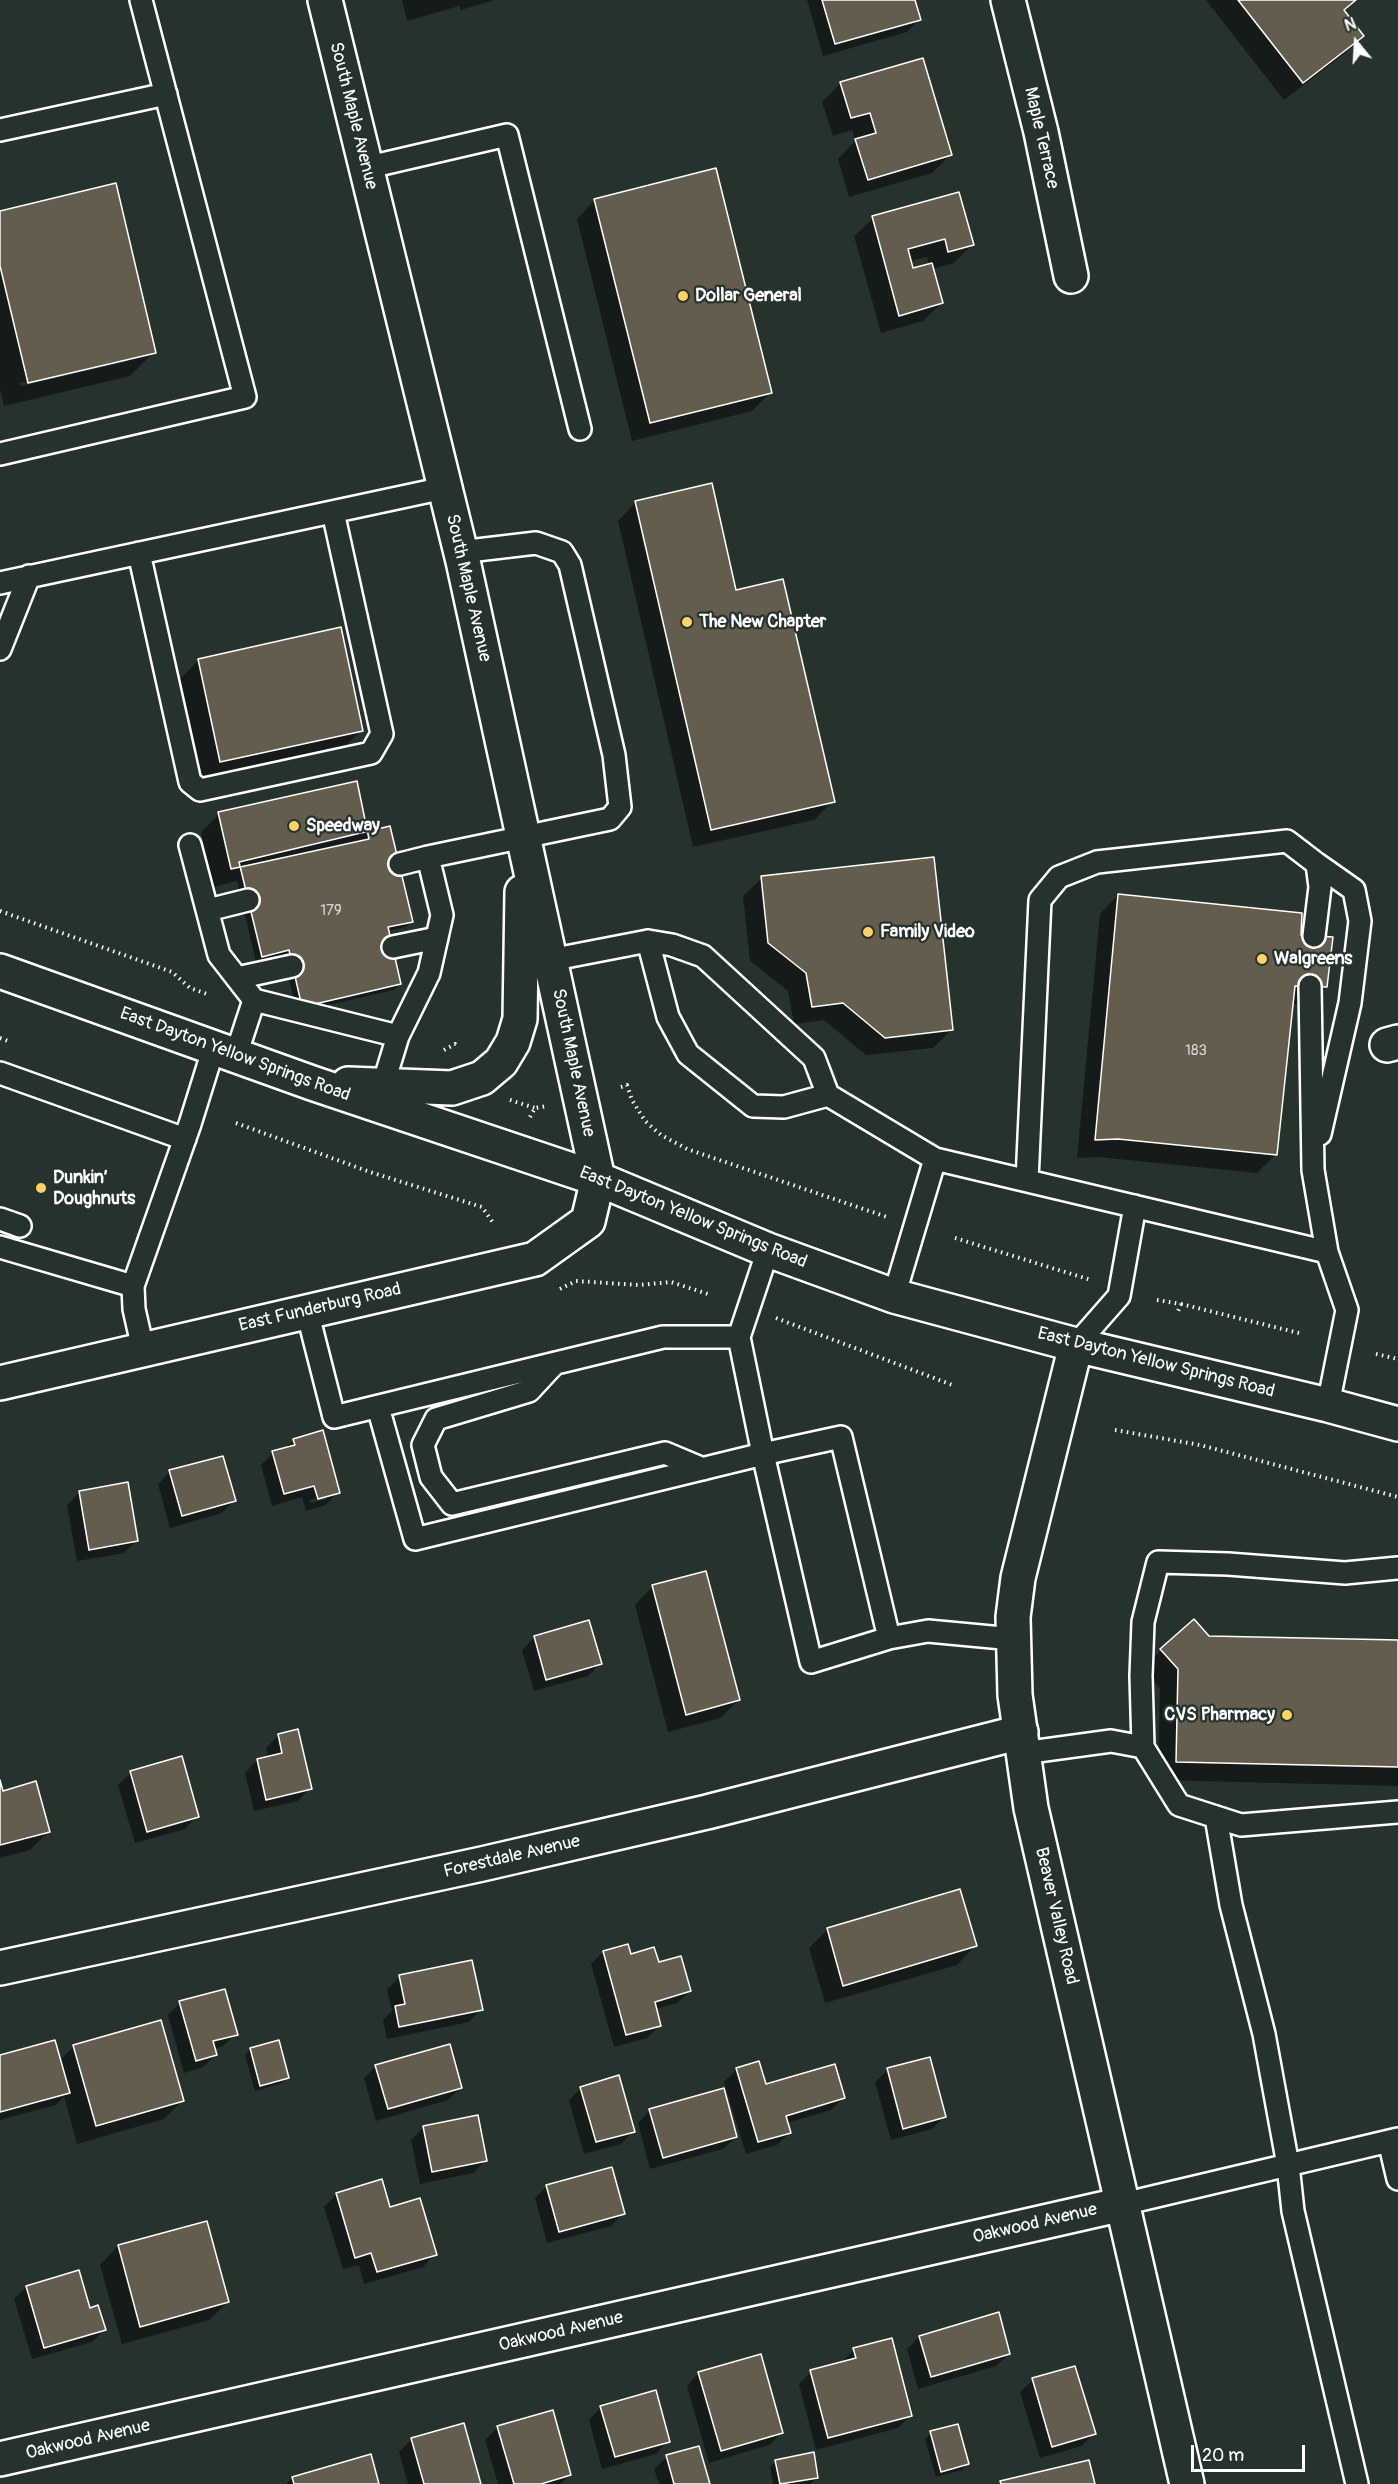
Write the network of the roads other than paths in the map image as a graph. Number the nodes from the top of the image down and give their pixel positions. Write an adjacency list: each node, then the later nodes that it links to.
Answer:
1 (141, 0): 4 (lane)
2 (325, 0): 6 (street, South Maple Avenue)
3 (1008, 0): 7 (street, Maple Terrace)
4 (166, 94): 5 (lane); 9 (lane)
5 (0, 130)
6 (365, 168): 8 (lane); 10 (street, South Maple Avenue)
7 (1071, 276)
8 (580, 429)
9 (0, 454)
10 (444, 488): 11 (lane); 12 (street, South Maple Avenue)
11 (333, 512): 13 (lane); 13 (lane)
12 (460, 552): 17 (street, South Maple Avenue); 17 (lane)
13 (139, 553): 14 (lane)
14 (29, 576): 15 (lane); 16 (lane)
15 (0, 583)
16 (0, 649)
17 (524, 836): 19 (lane); 28 (street, South Maple Avenue); 38 (street)
18 (190, 845): 23 (lane)
19 (428, 857): 20 (lane); 25 (lane)
20 (400, 864)
21 (1317, 864): 24 (lane); 42 (lane); 44 (lane)
22 (248, 900): 23 (lane)
23 (208, 910): 31 (lane)
24 (1314, 936)
25 (437, 938): 27 (lane); 34 (lane)
26 (648, 941): 28 (lane); 39 (lane); 39 (lane)
27 (393, 947)
28 (550, 960): 43 (street, South Maple Avenue)
29 (292, 966): 31 (lane)
30 (0, 971): 35 (street, East Dayton Yellow Springs Road)
31 (237, 978): 33 (lane)
32 (1310, 986): 42 (lane)
33 (254, 1000): 34 (lane); 35 (lane)
34 (398, 1035): 38 (lane)
35 (225, 1051): 37 (street, East Dayton Yellow Springs Road); 40 (lane)
36 (0, 1072): 40 (lane)
37 (312, 1083): 38 (street); 43 (street, East Dayton Yellow Springs Road)
38 (383, 1085)
39 (828, 1095): 41 (lane)
40 (185, 1139): 51 (lane)
41 (935, 1159): 44 (lane); 52 (lane)
42 (1312, 1170): 50 (lane)
43 (598, 1179): 49 (street, East Dayton Yellow Springs Road); 53 (street, East Funderburg Road)
44 (1027, 1180): 45 (lane)
45 (1135, 1206): 50 (lane); 55 (lane)
46 (0, 1219): 47 (lane)
47 (21, 1226)
48 (0, 1247): 51 (lane)
49 (768, 1250): 52 (street, East Dayton Yellow Springs Road); 54 (lane)
50 (1327, 1252): 59 (lane)
51 (133, 1286): 56 (lane)
52 (894, 1296): 55 (street, East Dayton Yellow Springs Road)
53 (307, 1311): 56 (street, East Funderburg Road); 60 (lane)
54 (739, 1337): 57 (lane); 62 (lane)
55 (1076, 1345): 59 (street, East Dayton Yellow Springs Road); 66 (street, Beaver Valley Road)
56 (144, 1349): 58 (street, East Funderburg Road)
57 (555, 1363): 60 (lane); 63 (lane)
58 (0, 1383)
59 (1328, 1405): 61 (street, East Dayton Yellow Springs Road)
60 (378, 1407): 63 (lane)
61 (1398, 1424)
62 (763, 1454): 63 (lane); 65 (lane); 65 (lane)
63 (703, 1469)
64 (1398, 1568): 68 (lane)
65 (889, 1638): 66 (lane)
66 (1013, 1639): 67 (street, Beaver Valley Road)
67 (1022, 1742): 68 (lane); 71 (street, Forestdale Avenue); 75 (street, Beaver Valley Road)
68 (1143, 1747): 70 (lane)
69 (1398, 1812): 70 (lane)
70 (1216, 1817): 73 (lane)
71 (0, 1968)
72 (1394, 2140): 73 (lane); 74 (lane)
73 (1288, 2165): 75 (lane); 78 (lane)
74 (1398, 2179)
75 (1123, 2204): 76 (street, Oakwood Avenue); 77 (street, Beaver Valley Road)
76 (0, 2459)
77 (1187, 2484)
78 (1357, 2484)

